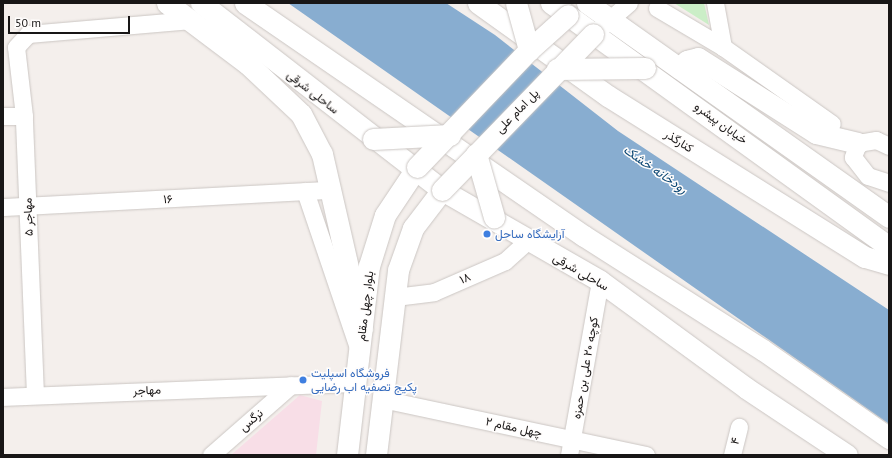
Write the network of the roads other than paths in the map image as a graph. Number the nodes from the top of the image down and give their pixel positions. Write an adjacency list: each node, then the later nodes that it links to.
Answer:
1 (167, 3): 10 (main road, ساحلی شرقی)
2 (245, 3): 48 (main road)
3 (478, 3): 37 (main road, کنارگذر)
4 (516, 3): 15 (main road, bridge)
5 (551, 3): 11 (main road, خیابان پیشرو)
6 (587, 3): 11 (main road); 12 (main road, خیابان پیشرو)
7 (629, 3): 12 (street)
8 (715, 3): 14 (street)
9 (657, 8): 14 (street)
10 (196, 12): 20 (street, ۵ مهاجر); 23 (main road, ساحلی شرقی); 28 (main road, ساحلی شرقی)
11 (568, 15): 13 (main road, خیابان پیشرو); 15 (main road, bridge)
12 (611, 20): 13 (street); 17 (main road, خیابان پیشرو)
13 (593, 34): 16 (main road, خیابان پیشرو); 18 (main road, پل امام علی, bridge)
14 (723, 47): 21 (street)
15 (529, 50): 22 (main road, bridge)
16 (645, 68): 18 (main road, bridge); 36 (main road, خیابان پیشرو)
17 (679, 68): 24 (main road); 34 (main road, خیابان پیشرو)
18 (557, 69): 25 (main road, پل امام علی, bridge)
19 (3, 116): 20 (street)
20 (24, 116): 31 (street, ۵ مهاجر)
21 (832, 124)
22 (450, 135): 23 (main road, bridge); 26 (main road, bridge)
23 (373, 139): 26 (main road, ساحلی شرقی)
24 (878, 141): 27 (street)
25 (476, 154): 29 (main road, پل امام علی, bridge); 33 (main road, bridge)
26 (417, 167): 29 (main road, ساحلی شرقی); 40 (main road, بلوار چهل مقام)
27 (889, 183)
28 (332, 190): 30 (street, ۱۶); 40 (main road, ساحلی شرقی)
29 (442, 190): 33 (main road, ساحلی شرقی); 39 (main road)
30 (305, 191): 31 (street, ۱۶); 41 (street)
31 (28, 206): 32 (street, ۱۶); 44 (street, ۵ مهاجر)
32 (3, 207)
33 (494, 217): 35 (main road, ساحلی شرقی)
34 (889, 217)
35 (527, 241): 38 (main road, ساحلی شرقی); 39 (street, ۱۸)
36 (889, 247)
37 (889, 264)
38 (600, 281): 49 (street, کوچه ۲۰ علی بن حمزه); 55 (main road, ساحلی شرقی)
39 (395, 297): 46 (main road)
40 (362, 328): 41 (main road, بلوار چهل مقام)
41 (359, 351): 42 (main road, بلوار چهل مقام)
42 (356, 383): 43 (street, مهاجر); 51 (main road, بلوار چهل مقام)
43 (291, 385): 44 (street, مهاجر); 50 (street, نرگس)
44 (35, 395): 45 (street, مهاجر)
45 (3, 396)
46 (382, 399): 49 (street, چهل مقام ۲); 52 (main road)
47 (739, 426): 54 (street, ۴)
48 (889, 438)
49 (571, 447): 53 (street, چهل مقام ۲)
50 (211, 455)
51 (347, 455)
52 (376, 455)
53 (646, 455)
54 (732, 455)
55 (847, 455)

